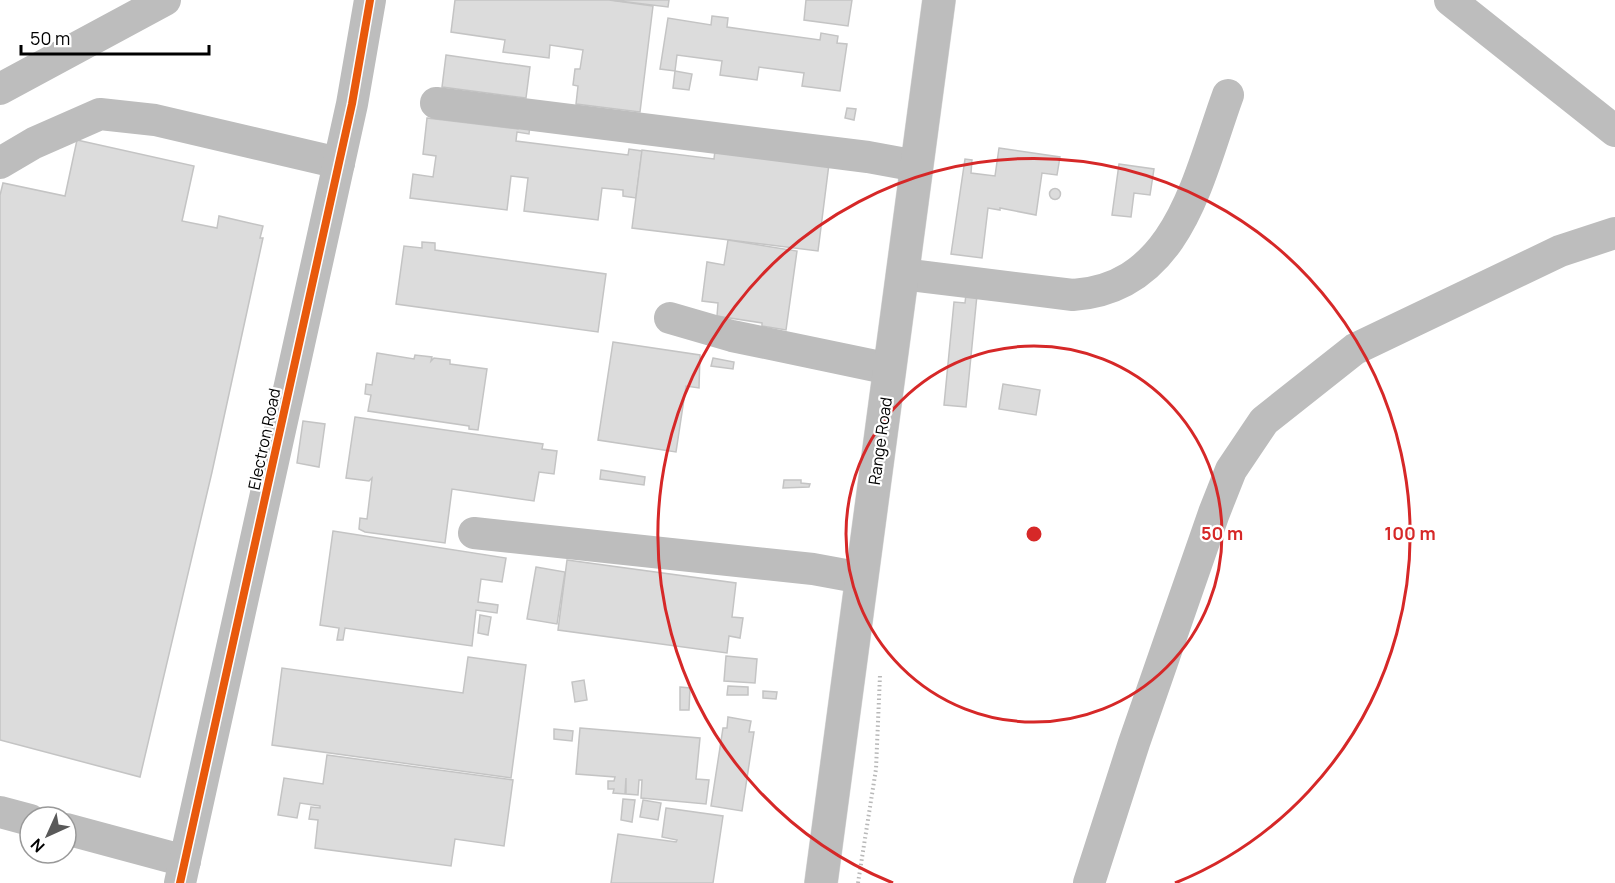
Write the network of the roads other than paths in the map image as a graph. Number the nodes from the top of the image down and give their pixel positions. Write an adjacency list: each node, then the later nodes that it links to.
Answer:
1 (165, 0): 5 (street)
2 (370, 0): 10 (street, Electron Road)
3 (939, 0): 11 (main road, Range Road)
4 (1450, 0): 8 (street)
5 (0, 89)
6 (1228, 95): 13 (street)
7 (436, 104): 11 (street)
8 (1615, 130)
9 (0, 163): 10 (street)
10 (339, 163): 21 (street, Electron Road)
11 (917, 166): 13 (main road, Range Road)
12 (1615, 233): 23 (street)
13 (902, 274): 15 (main road, Range Road)
14 (670, 318): 15 (street)
15 (890, 369): 17 (main road, Range Road)
16 (474, 533): 17 (street)
17 (862, 578): 22 (main road, Range Road)
18 (0, 812): 19 (street)
19 (18, 817)
20 (78, 833): 21 (street)
21 (183, 872)
22 (821, 883)
23 (1089, 883)

